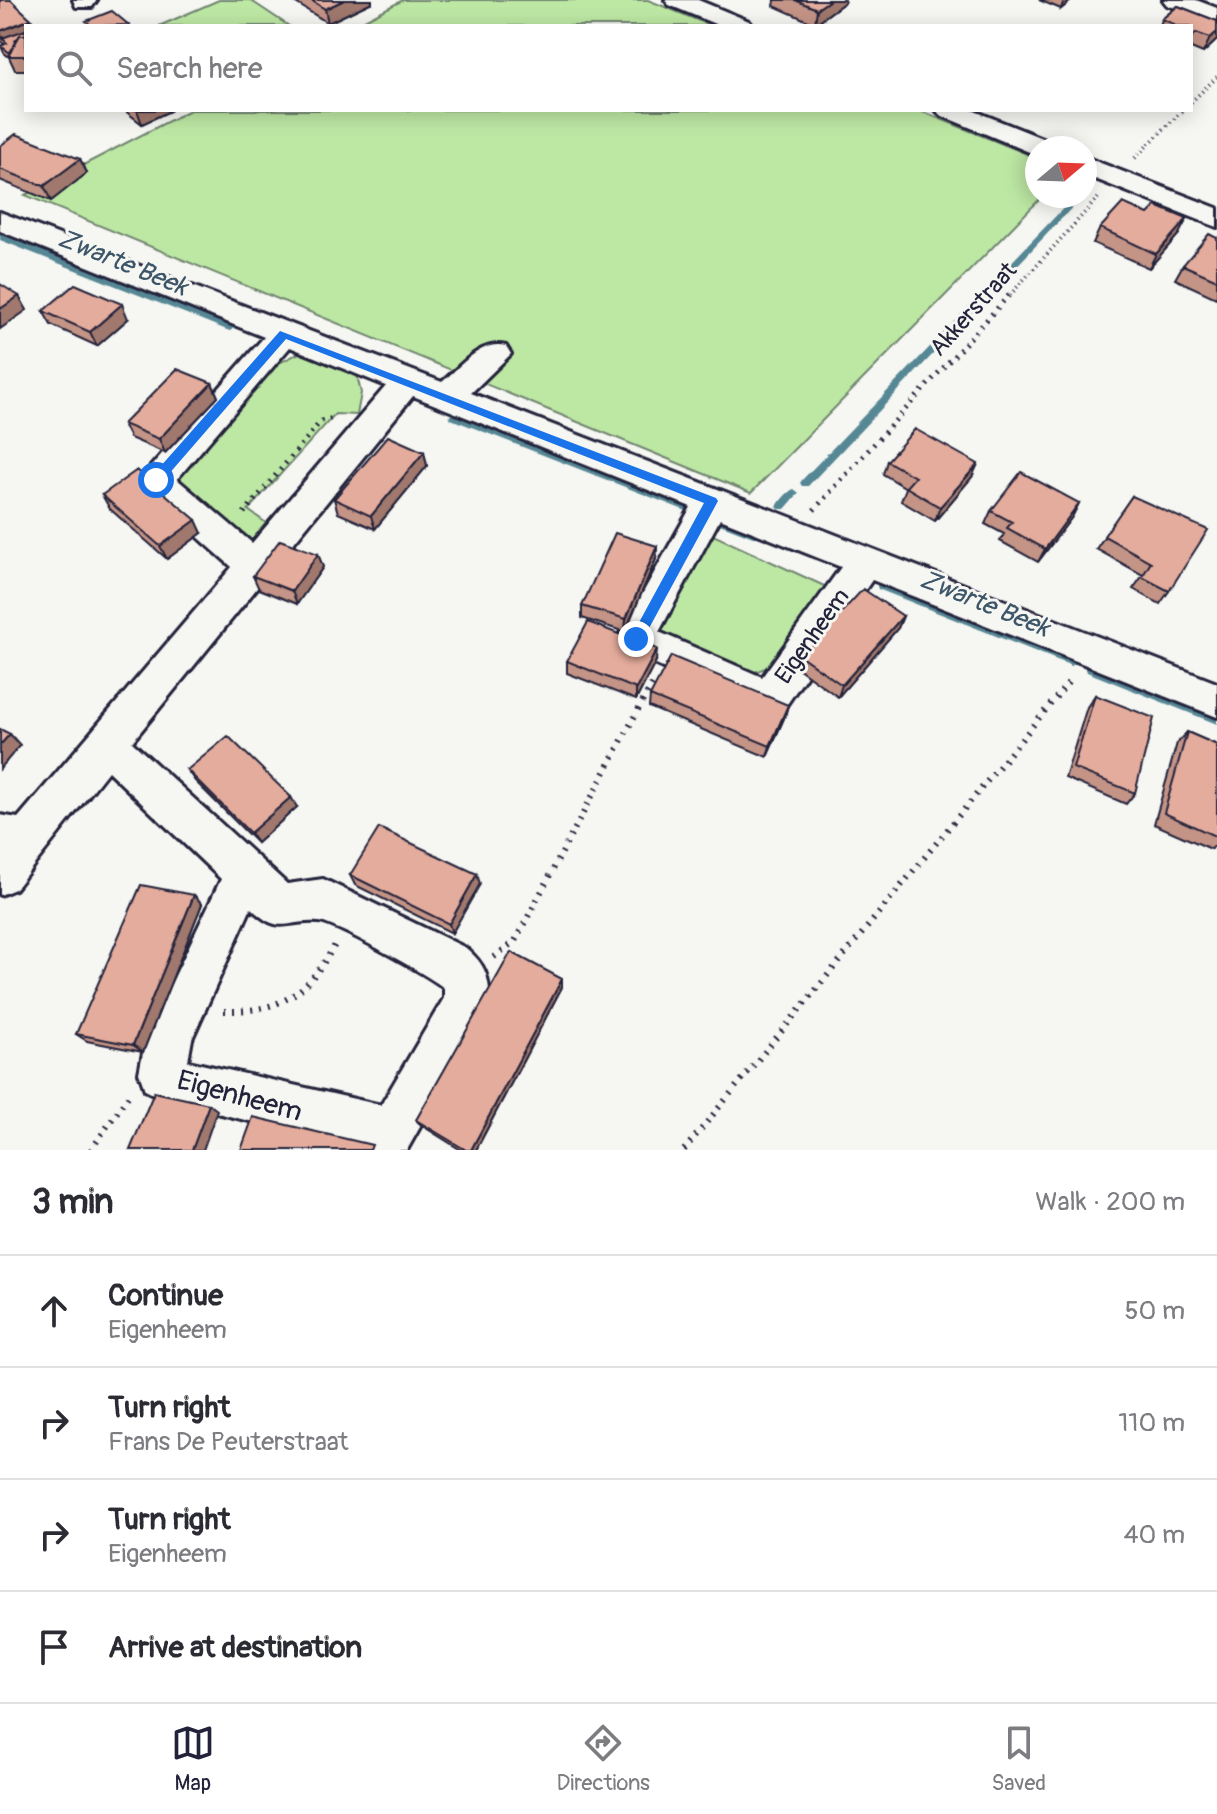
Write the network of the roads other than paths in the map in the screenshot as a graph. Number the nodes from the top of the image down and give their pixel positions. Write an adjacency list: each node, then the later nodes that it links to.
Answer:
1 (677, 0): 4 (street)
2 (1175, 0): 3 (street)
3 (1217, 16)
4 (736, 24)
5 (954, 112): 6 (street)
6 (1025, 141)
7 (1097, 170): 8 (street)
8 (1217, 218)
9 (8, 234): 10 (street)
10 (284, 334): 12 (street); 16 (street)
11 (495, 354): 13 (street)
12 (407, 382): 13 (street); 16 (street)
13 (446, 397): 14 (street)
14 (712, 501): 15 (street); 15 (street, Eigenheem)
15 (864, 563): 17 (street)
16 (254, 565): 18 (street)
17 (1217, 700)
18 (108, 745): 19 (street); 21 (street)
19 (14, 837): 20 (street)
20 (0, 874)
21 (245, 874): 21 (street, Eigenheem)

